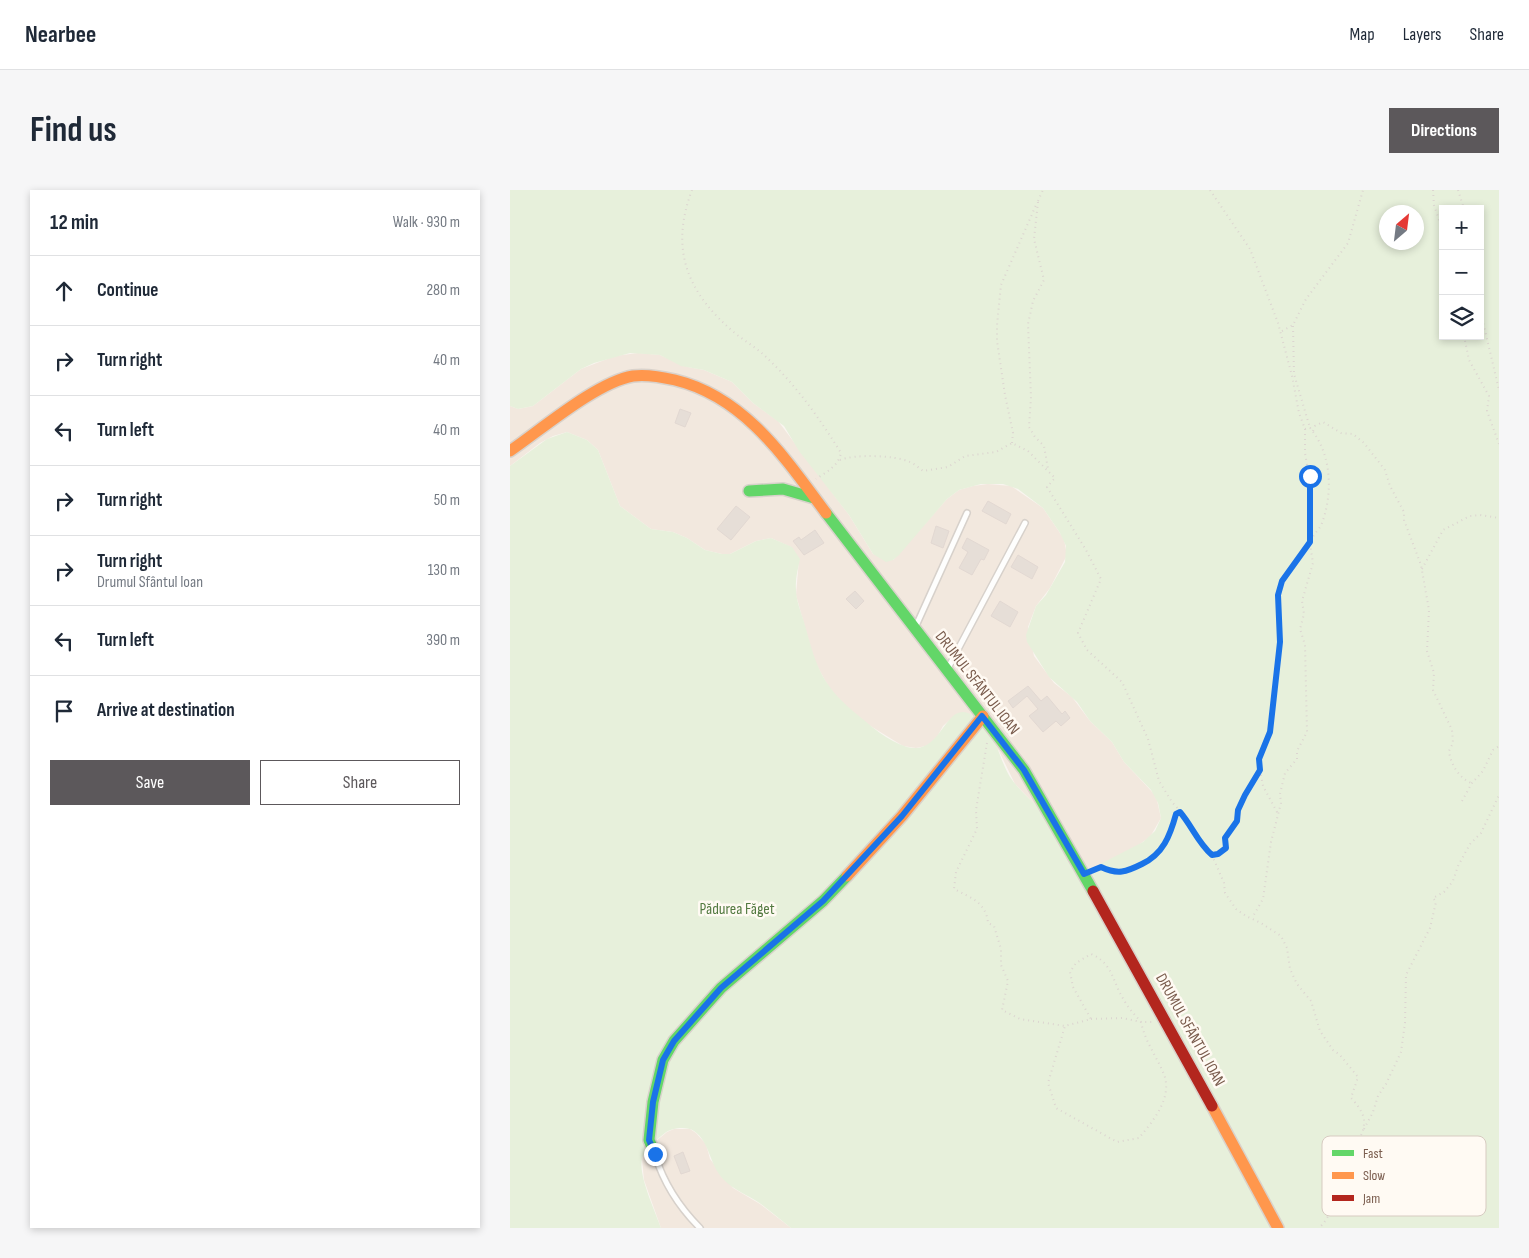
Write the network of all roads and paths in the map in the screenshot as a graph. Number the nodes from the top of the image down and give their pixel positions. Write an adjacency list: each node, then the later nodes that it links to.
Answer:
1 (692, 190): 21 (path)
2 (1043, 190): 7 (path)
3 (1210, 190): 12 (path)
4 (1363, 190): 10 (path)
5 (1433, 190): 9 (path)
6 (1458, 190): 8 (path)
7 (1038, 202): 18 (path); 22 (path)
8 (1463, 205)
9 (1439, 220)
10 (1293, 325): 12 (path); 15 (path)
11 (1484, 326): 14 (path)
12 (1280, 330): 16 (path)
13 (1465, 340): 19 (path)
14 (1499, 390)
15 (1310, 428): 16 (path); 17 (path)
16 (1305, 429): 29 (path)
17 (1312, 431): 29 (path); 30 (path)
18 (1012, 443): 21 (path); 22 (path)
19 (1499, 444)
20 (510, 451): 23 (main road, DRUMUL SFÂNTUL IOAN)
21 (840, 460): 23 (path)
22 (1048, 470): 40 (path)
23 (806, 486): 25 (main road, DRUMUL SFÂNTUL IOAN)
24 (749, 491): 25 (main road)
25 (814, 498): 31 (main road, DRUMUL SFÂNTUL IOAN)
26 (967, 513): 31 (lane)
27 (1499, 518): 30 (path)
28 (1025, 523): 32 (lane)
29 (1310, 542): 36 (path); 41 (path)
30 (1422, 571): 37 (path)
31 (914, 628): 32 (main road, DRUMUL SFÂNTUL IOAN)
32 (947, 670): 33 (main road, DRUMUL SFÂNTUL IOAN)
33 (982, 716): 43 (main road, DRUMUL SFÂNTUL IOAN); 51 (main road)
34 (988, 735): 48 (path)
35 (1499, 746): 37 (path)
36 (1260, 770): 41 (path); 42 (path)
37 (1472, 783): 39 (path)
38 (1499, 795): 49 (path)
39 (1462, 802)
40 (1180, 812): 42 (path); 43 (path)
41 (1278, 814): 44 (path)
42 (1212, 855): 44 (path)
43 (1084, 874): 46 (main road, DRUMUL SFÂNTUL IOAN)
44 (1252, 918): 49 (path)
45 (1091, 1019): 47 (path); 47 (path); 48 (path)
46 (1165, 1019): 47 (path); 54 (main road, DRUMUL SFÂNTUL IOAN)
47 (1141, 1022): 48 (path)
48 (1065, 1026)
49 (1362, 1133): 50 (path)
50 (1360, 1136)
51 (655, 1154): 53 (lane)
52 (1328, 1216): 55 (path)
53 (700, 1228)
54 (1278, 1228)
55 (1319, 1228)

